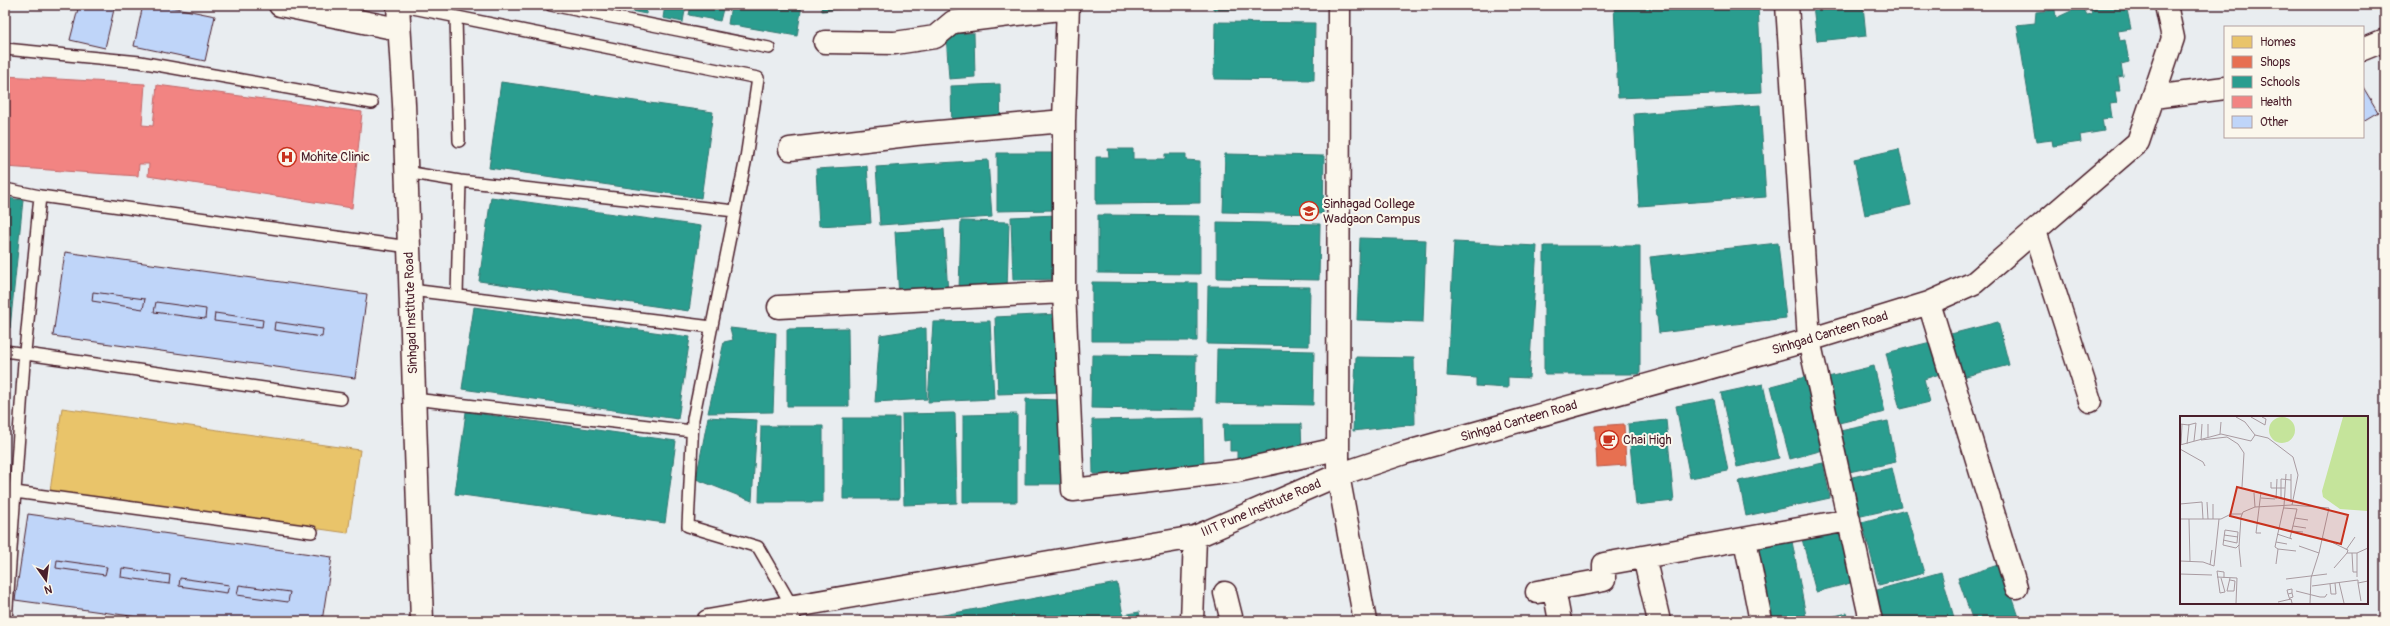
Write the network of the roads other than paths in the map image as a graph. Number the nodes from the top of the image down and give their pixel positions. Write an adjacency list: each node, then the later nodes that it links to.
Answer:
1 (280, 5): 9 (street)
2 (398, 5): 8 (lane); 9 (street, Sinhgad Institute Road)
3 (551, 5): 12 (lane)
4 (1339, 5): 41 (street)
5 (1787, 5): 34 (street)
6 (2166, 5): 16 (street, Sinhgad Canteen Road)
7 (1068, 7): 11 (street); 18 (street)
8 (456, 16): 19 (lane); 25 (lane)
9 (398, 29): 21 (street, Sinhgad Institute Road)
10 (2385, 40): 14 (street)
11 (825, 42)
12 (769, 48)
13 (5, 49): 17 (lane)
14 (2364, 50)
15 (2224, 88): 16 (street)
16 (2153, 97): 26 (street, Sinhgad Canteen Road)
17 (372, 103)
18 (1064, 121): 20 (street); 29 (street)
19 (459, 141)
20 (790, 149)
21 (406, 172): 22 (lane); 27 (street, Sinhgad Institute Road)
22 (460, 181): 25 (lane); 30 (lane)
23 (5, 189): 24 (lane)
24 (40, 196): 27 (lane); 36 (lane)
25 (735, 211): 33 (lane)
26 (2036, 230): 31 (street, Sinhgad Canteen Road); 39 (street)
27 (409, 247): 28 (street, Sinhgad Institute Road)
28 (410, 290): 30 (lane); 37 (street, Sinhgad Institute Road)
29 (1064, 292): 32 (street); 41 (street)
30 (457, 295): 33 (lane)
31 (1930, 303): 34 (street, Sinhgad Canteen Road); 49 (street)
32 (779, 307)
33 (712, 327): 40 (lane)
34 (1810, 340): 42 (street, Sinhgad Canteen Road); 44 (street)
35 (5, 351): 36 (lane)
36 (25, 354): 38 (lane); 43 (lane)
37 (414, 399): 40 (lane); 53 (street, Sinhgad Institute Road)
38 (341, 400)
39 (2090, 401)
40 (692, 431): 51 (lane)
41 (1337, 449): 42 (street)
42 (1338, 475): 46 (street, IIIT Pune Institute Road); 57 (street)
43 (15, 492): 45 (lane); 52 (lane)
44 (1849, 520): 47 (street); 61 (street)
45 (312, 532)
46 (1195, 537): 51 (street); 55 (street, IIIT Pune Institute Road)
47 (1745, 540): 48 (street); 60 (street)
48 (1644, 557): 58 (street); 59 (street)
49 (2016, 586)
50 (1225, 593): 56 (street)
51 (793, 614): 54 (street)
52 (6, 617)
53 (422, 621)
54 (708, 621)
55 (1192, 621)
56 (1232, 621)
57 (1366, 621)
58 (1560, 621)
59 (1658, 621)
60 (1761, 621)
61 (1871, 621)

